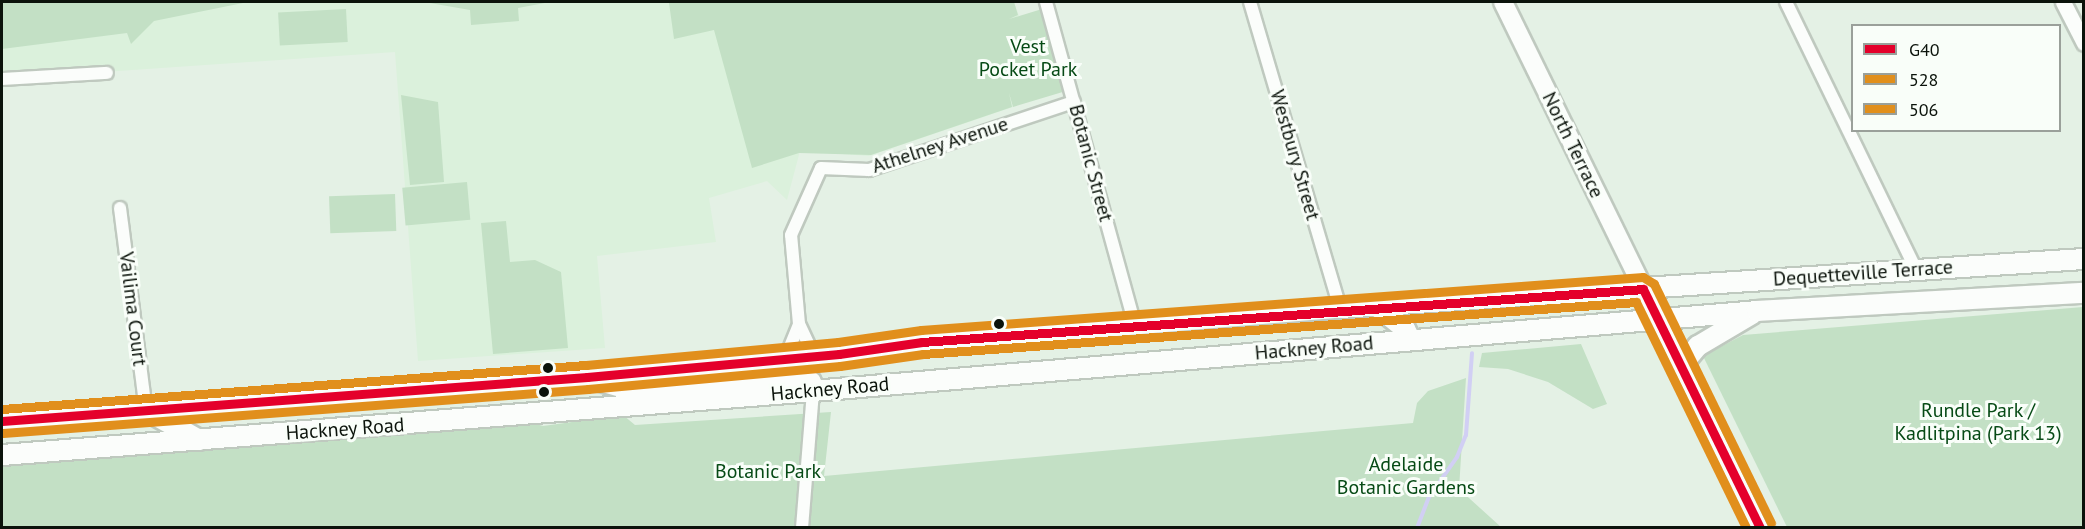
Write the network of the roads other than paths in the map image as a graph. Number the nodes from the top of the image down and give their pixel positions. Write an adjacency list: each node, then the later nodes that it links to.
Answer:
1 (1046, 2): 9 (street, Botanic Street)
2 (1250, 2): 19 (street, Westbury Street)
3 (1503, 2): 15 (main road, North Terrace)
4 (1786, 2): 14 (street)
5 (2063, 2): 6 (street)
6 (2084, 43)
7 (107, 73): 8 (street)
8 (2, 79)
9 (1074, 102): 22 (street, Athelney Avenue); 23 (street, Botanic Street)
10 (120, 208): 30 (street, Vailima Court)
11 (2084, 254): 13 (highway)
12 (2084, 259): 13 (highway, Dequetteville Terrace)
13 (2064, 261): 14 (highway, Dequetteville Terrace)
14 (1916, 270): 15 (highway, Dequetteville Terrace); 17 (highway)
15 (1643, 289): 18 (highway, Hackney Road); 21 (main road, North Terrace)
16 (2084, 293): 17 (highway, Dequetteville Terrace)
17 (1920, 302): 20 (highway, Dequetteville Terrace)
18 (1378, 307): 19 (highway, Hackney Road); 24 (highway)
19 (1340, 308): 23 (highway, Hackney Road)
20 (1757, 311): 21 (highway, Dequetteville Terrace); 27 (highway)
21 (1658, 319): 24 (highway, Hackney Road); 27 (main road)
22 (799, 324): 25 (street, Athelney Avenue); 26 (street, Athelney Avenue)
23 (1135, 326): 25 (highway, Hackney Road)
24 (1410, 339): 29 (highway, Hackney Road)
25 (814, 357): 26 (highway, Hackney Road)
26 (785, 359): 28 (highway, Hackney Road)
27 (1680, 366): 35 (main road)
28 (587, 377): 29 (highway); 30 (highway, Hackney Road)
29 (813, 392): 32 (highway, Hackney Road); 34 (street)
30 (146, 410): 31 (highway, Hackney Road); 32 (highway)
31 (2, 421)
32 (199, 440): 33 (highway, Hackney Road)
33 (2, 455)
34 (802, 528)
35 (1760, 528)

